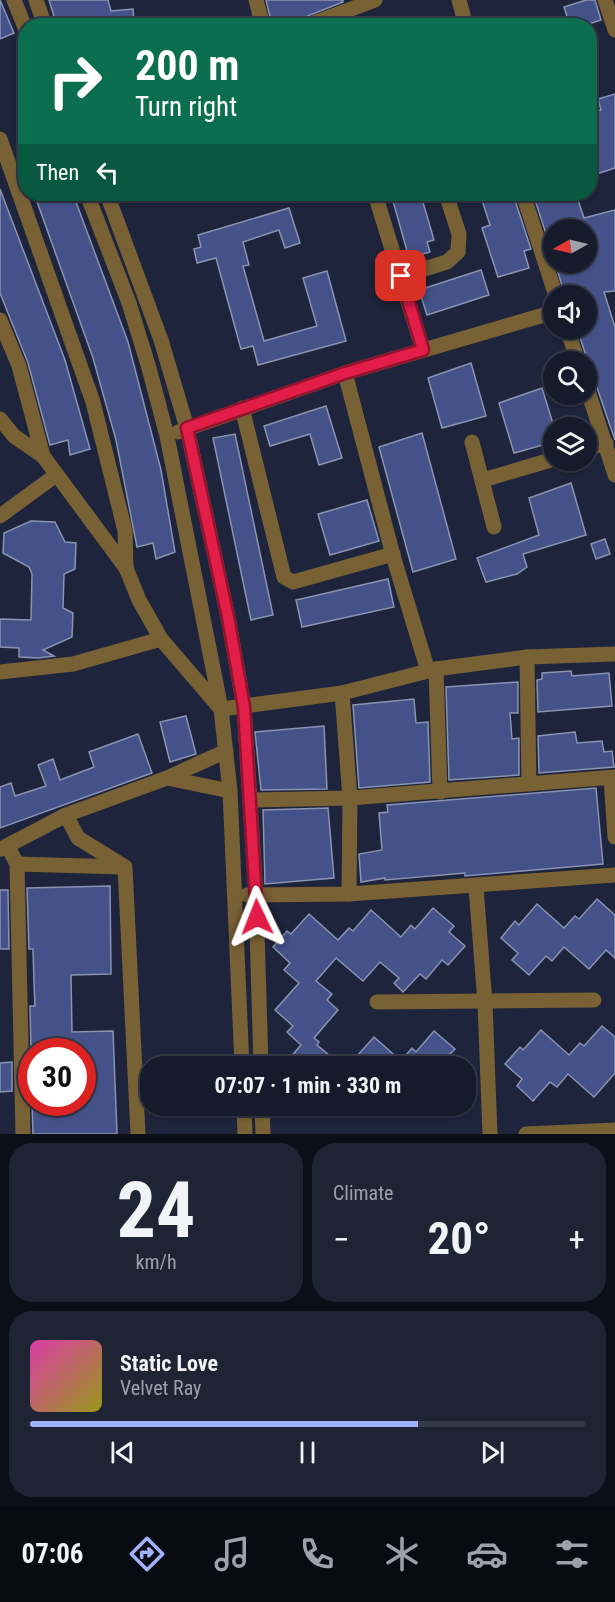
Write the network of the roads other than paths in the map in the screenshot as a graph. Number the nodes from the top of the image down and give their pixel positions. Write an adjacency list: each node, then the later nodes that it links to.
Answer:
1 (14, 0): 7 (street)
2 (36, 0): 8 (street)
3 (256, 0): 9 (street)
4 (375, 0): 10 (street)
5 (459, 0): 11 (street)
6 (605, 0): 12 (street)
7 (21, 18)
8 (42, 18)
9 (261, 18)
10 (332, 18)
11 (464, 18)
12 (615, 30)
13 (0, 139): 14 (street)
14 (18, 190)
15 (22, 201): 43 (street)
16 (90, 201): 31 (street)
17 (109, 201): 30 (street)
18 (377, 201): 21 (street)
19 (448, 201): 21 (street)
20 (525, 201): 22 (street)
21 (401, 276): 25 (street)
22 (552, 285)
23 (543, 315): 25 (street)
24 (0, 320): 35 (street)
25 (423, 350): 26 (street)
26 (345, 373): 28 (street); 42 (street)
27 (593, 405): 33 (street)
28 (242, 408): 30 (street); 42 (street)
29 (0, 418): 35 (street)
30 (187, 428): 31 (street); 50 (street)
31 (167, 436): 51 (street)
32 (472, 442): 39 (street)
33 (606, 443): 34 (street); 38 (street)
34 (597, 446)
35 (43, 456): 37 (street)
36 (543, 462): 39 (street)
37 (56, 475): 40 (street); 43 (street)
38 (615, 475)
39 (483, 480): 41 (street)
40 (0, 516)
41 (494, 527)
42 (393, 554): 47 (street)
43 (126, 568): 44 (street)
44 (161, 639): 48 (street); 51 (street)
45 (615, 654): 46 (street)
46 (527, 657): 47 (street); 55 (street)
47 (432, 670): 49 (street); 57 (street)
48 (0, 672)
49 (342, 693): 50 (street); 58 (street)
50 (244, 707): 51 (street); 59 (street)
51 (221, 709): 52 (street)
52 (226, 751): 54 (street); 56 (street)
53 (613, 777): 55 (street); 61 (street)
54 (167, 778): 56 (street); 60 (street)
55 (528, 784): 57 (street)
56 (230, 791): 68 (street)
57 (440, 792): 58 (street)
58 (350, 798): 59 (street); 67 (street)
59 (251, 800): 69 (street)
60 (66, 815): 62 (street); 64 (street)
61 (615, 837)
62 (4, 848): 63 (street)
63 (17, 864): 64 (street); 78 (street)
64 (125, 867): 79 (street)
65 (615, 875): 66 (street)
66 (476, 886): 67 (street); 72 (street)
67 (349, 894): 69 (street)
68 (235, 895): 69 (street); 73 (street)
69 (256, 896): 74 (street)
70 (594, 1000): 72 (street)
71 (377, 1002): 72 (street)
72 (485, 1003): 82 (street)
73 (242, 1056)
74 (261, 1056)
75 (244, 1116): 80 (street)
76 (262, 1116): 81 (street)
77 (615, 1130): 83 (street)
78 (23, 1134)
79 (138, 1134)
80 (245, 1134)
81 (263, 1134)
82 (490, 1134)
83 (526, 1134)

